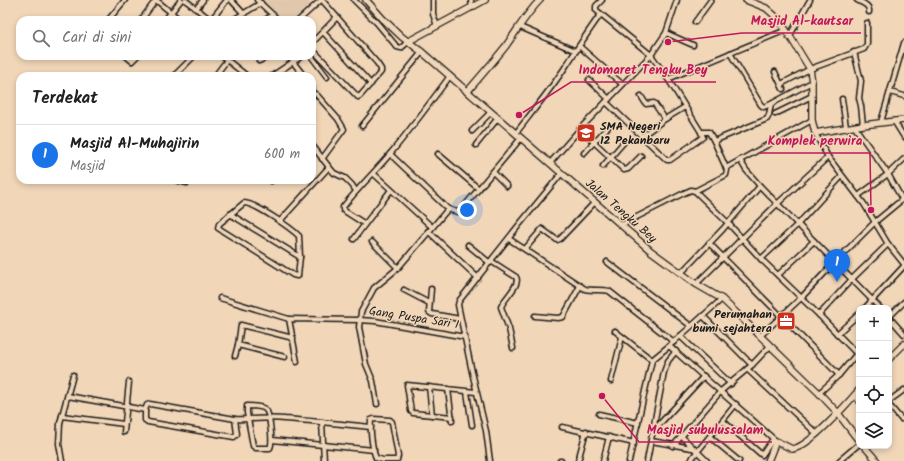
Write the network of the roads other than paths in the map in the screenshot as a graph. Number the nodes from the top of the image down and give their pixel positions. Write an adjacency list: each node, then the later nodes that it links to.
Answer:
1 (125, 0): 29 (street)
2 (156, 0): 25 (street); 30 (street)
3 (181, 0): 25 (street)
4 (185, 0): 23 (street)
5 (203, 0): 23 (street)
6 (227, 0): 34 (street)
7 (232, 0): 26 (street)
8 (322, 0): 36 (street); 37 (street)
9 (354, 0): 47 (street)
10 (432, 0): 40 (street)
11 (470, 0): 22 (street)
12 (485, 0): 22 (main road)
13 (540, 0): 41 (main road)
14 (602, 0): 27 (street)
15 (677, 0): 44 (street)
16 (711, 0): 38 (street)
17 (746, 0): 42 (main road)
18 (810, 0): 45 (street)
19 (368, 1): 47 (main road, Jalan Tengku Bey)
20 (859, 1): 24 (street)
21 (259, 2): 26 (street); 28 (street)
22 (472, 8): 40 (main road)
23 (196, 9): 33 (street)
24 (870, 12)
25 (171, 13): 31 (street); 32 (street)
26 (244, 14): 35 (street)
27 (601, 14): 50 (street); 56 (street)
28 (273, 15)
29 (112, 16)
30 (144, 16)
31 (168, 16)
32 (175, 16)
33 (206, 16)
34 (214, 16)
35 (240, 16)
36 (304, 16)
37 (337, 17): 43 (street); 74 (street)
38 (695, 22)
39 (867, 23): 53 (street)
40 (437, 26): 47 (main road)
41 (520, 27): 51 (street); 78 (main road)
42 (786, 30): 45 (main road); 55 (street)
43 (323, 32): 46 (street); 74 (street)
44 (666, 33): 49 (street); 56 (street)
45 (789, 37): 62 (main road)
46 (316, 40)
47 (409, 41): 52 (main road, Jalan Tengku Bey)
48 (904, 43): 79 (street)
49 (693, 45)
50 (579, 46): 51 (street); 75 (street)
51 (576, 51): 104 (street)
52 (422, 52): 69 (main road, Jalan Tengku Bey); 97 (street)
53 (854, 52): 62 (street); 96 (street)
54 (316, 53): 74 (street)
55 (730, 53): 72 (street); 86 (street)
56 (651, 56): 72 (street); 75 (street)
57 (190, 60): 63 (street)
58 (227, 60): 64 (street); 65 (street)
59 (296, 60): 61 (street)
60 (314, 60): 70 (street)
61 (293, 62): 66 (street); 67 (street)
62 (810, 68): 73 (main road); 76 (street)
63 (178, 72)
64 (217, 72)
65 (242, 72)
66 (278, 72)
67 (301, 72)
68 (775, 72): 76 (street)
69 (450, 76): 78 (main road, Jalan Tengku Bey); 115 (street)
70 (327, 77)
71 (590, 80): 85 (street)
72 (668, 80): 87 (street)
73 (812, 82): 82 (main road); 86 (street)
74 (371, 84)
75 (622, 84): 85 (street)
76 (781, 84): 77 (street)
77 (783, 89)
78 (467, 92): 88 (main road, Jalan Tengku Bey)
79 (890, 92): 83 (street); 95 (street)
80 (316, 94): 120 (street)
81 (641, 96): 91 (street)
82 (812, 96): 89 (street); 92 (main road)
83 (904, 96)
84 (842, 99): 100 (street)
85 (607, 100): 101 (street); 106 (street)
86 (771, 104): 109 (street)
87 (685, 107): 91 (street); 103 (street)
88 (491, 112): 90 (main road, Jalan Tengku Bey); 102 (street)
89 (775, 114)
90 (498, 118): 104 (main road, Jalan Tengku Bey); 112 (street)
91 (665, 119): 106 (street)
92 (812, 120): 105 (main road); 122 (street)
93 (904, 120): 94 (main road)
94 (894, 121): 95 (main road); 107 (street)
95 (881, 122): 96 (main road)
96 (863, 125): 98 (main road)
97 (362, 126)
98 (854, 126): 100 (main road); 130 (street)
99 (608, 127): 110 (street)
100 (846, 127): 105 (main road)
101 (580, 128): 110 (street); 123 (street)
102 (472, 131)
103 (701, 132): 106 (street); 109 (street)
104 (516, 133): 108 (main road, Jalan Tengku Bey)
105 (815, 133): 119 (street)
106 (642, 136)
107 (904, 136)
108 (521, 138): 123 (main road, Jalan Tengku Bey); 127 (street)
109 (714, 141): 126 (street)
110 (595, 142): 114 (street); 118 (street)
111 (624, 142): 118 (street)
112 (476, 145)
113 (316, 151): 120 (street)
114 (584, 153)
115 (390, 154): 128 (street); 144 (street)
116 (438, 154): 136 (street)
117 (641, 156): 118 (street)
118 (611, 157): 124 (street)
119 (828, 157): 131 (street); 143 (street)
120 (322, 159): 125 (street)
121 (904, 159): 130 (street)
122 (740, 160): 126 (street); 135 (street)
123 (550, 163): 129 (main road, Jalan Tengku Bey)
124 (603, 166)
125 (329, 167): 132 (street); 138 (street)
126 (726, 168): 139 (street)
127 (494, 172): 134 (street); 136 (street)
128 (374, 174): 137 (street); 138 (street)
129 (561, 174): 142 (main road, Jalan Tengku Bey); 154 (street)
130 (888, 174): 140 (street); 141 (street)
131 (842, 176): 140 (street); 150 (street)
132 (316, 182)
133 (314, 184): 146 (street)
134 (508, 186)
135 (760, 186): 143 (street); 148 (street)
136 (479, 189): 144 (street)
137 (391, 190): 149 (street); 152 (street)
138 (356, 191): 149 (street)
139 (694, 191): 148 (street); 151 (street)
140 (858, 196): 147 (street)
141 (903, 198): 147 (street)
142 (595, 202): 151 (main road, Jalan Tengku Bey); 162 (street)
143 (777, 204): 150 (street); 155 (street)
144 (448, 209): 152 (street)
145 (230, 214): 146 (street); 163 (street); 163 (street)
146 (280, 222): 163 (street)
147 (875, 222): 160 (street); 168 (street)
148 (728, 223): 155 (street); 159 (street)
149 (364, 224): 156 (street)
150 (798, 224): 157 (street); 165 (street)
151 (621, 225): 171 (main road, Jalan Tengku Bey)
152 (432, 227): 153 (street)
153 (428, 231): 170 (street); 173 (street)
154 (509, 238): 162 (street); 166 (street)
155 (741, 239): 164 (street); 165 (street)
156 (354, 240)
157 (814, 241): 168 (street); 172 (street)
158 (372, 242): 170 (street)
159 (709, 243): 164 (street); 171 (street)
160 (888, 244): 169 (street); 174 (street)
161 (468, 245): 166 (street)
162 (526, 249): 176 (street)
163 (300, 257)
164 (722, 258): 175 (street); 191 (street)
165 (761, 259): 172 (street)
166 (491, 262): 173 (street); 211 (street)
167 (607, 262): 197 (street)
168 (835, 262): 174 (street); 180 (street)
169 (903, 263): 182 (street)
170 (398, 268): 195 (street)
171 (681, 273): 175 (main road, Jalan Tengku Bey)
172 (778, 275): 180 (street)
173 (478, 278): 194 (street)
174 (852, 279): 182 (street); 187 (street)
175 (696, 284): 181 (main road, Jalan Tengku Bey)
176 (580, 286): 189 (street); 206 (street)
177 (431, 289): 184 (street)
178 (404, 290): 184 (street)
179 (220, 298): 193 (street, Gang Puspa Sari I)
180 (801, 298): 187 (street); 191 (street)
181 (722, 299): 190 (street); 202 (main road, Jalan Tengku Bey)
182 (873, 301): 185 (street); 186 (street)
183 (904, 302): 188 (street)
184 (429, 303): 194 (street)
185 (868, 305)
186 (877, 305)
187 (819, 315): 199 (street)
188 (892, 315)
189 (535, 316)
190 (703, 316): 197 (street); 220 (street)
191 (782, 316): 202 (street); 223 (street)
192 (856, 317): 199 (street)
193 (289, 319): 195 (street, Gang Puspa Sari I); 205 (street)
194 (460, 319): 203 (street)
195 (359, 320): 203 (street, Gang Puspa Sari I); 239 (street)
196 (892, 321): 200 (street)
197 (691, 326): 201 (street)
198 (615, 331): 204 (street)
199 (837, 334): 213 (street)
200 (904, 334)
201 (680, 336): 206 (street); 227 (street)
202 (760, 336): 210 (main road, Jalan Tengku Bey)
203 (465, 337): 233 (street)
204 (622, 337): 218 (street); 225 (street)
205 (293, 338): 208 (street); 219 (street)
206 (674, 342): 209 (street)
207 (904, 344): 216 (main road)
208 (238, 345): 215 (street); 217 (street)
209 (669, 346): 212 (street); 218 (street)
210 (770, 346): 220 (street); 234 (main road, Jalan Tengku Bey)
211 (513, 348)
212 (676, 351): 224 (street); 260 (street)
213 (856, 351)
214 (856, 355): 223 (street)
215 (235, 356)
216 (892, 356)
217 (285, 357)
218 (652, 360): 254 (street)
219 (297, 362)
220 (752, 365): 221 (street)
221 (747, 369): 227 (street); 262 (street)
222 (73, 375): 236 (street)
223 (839, 375): 234 (street)
224 (704, 376): 230 (street); 260 (street)
225 (611, 381)
226 (129, 382): 241 (street)
227 (731, 384): 230 (street)
228 (429, 387): 229 (street); 246 (street); 246 (street)
229 (448, 389): 232 (street); 246 (street)
230 (721, 391): 240 (street); 263 (street)
231 (904, 391): 238 (street)
232 (467, 392): 233 (street); 256 (street)
233 (476, 392): 280 (street)
234 (819, 393): 244 (main road, Jalan Tengku Bey)
235 (856, 394): 237 (main road)
236 (68, 396): 241 (street); 247 (street)
237 (854, 396): 244 (main road)
238 (892, 399)
239 (377, 404)
240 (736, 404): 252 (street); 268 (street)
241 (126, 408): 243 (street); 255 (street)
242 (892, 408): 251 (street)
243 (145, 410): 249 (street); 249 (street)
244 (837, 412): 262 (main road); 266 (main road, Jalan Tengku Bey)
245 (599, 414): 254 (street)
246 (432, 415)
247 (62, 416): 255 (street); 278 (street)
248 (269, 418): 250 (street); 250 (street); 253 (street); 267 (street)
249 (236, 419): 250 (street)
250 (248, 420): 267 (street)
251 (904, 420)
252 (723, 421): 265 (street); 268 (street)
253 (322, 422): 257 (street); 271 (street)
254 (638, 423): 270 (street)
255 (124, 424): 261 (street)
256 (472, 425)
257 (371, 427): 276 (street); 276 (street)
258 (562, 427): 259 (street)
259 (586, 431): 264 (street); 281 (street)
260 (653, 431): 269 (street)
261 (124, 432)
262 (817, 434): 268 (main road)
263 (681, 436): 272 (street); 274 (street)
264 (609, 437): 270 (street); 282 (street)
265 (710, 437): 277 (street); 287 (street)
266 (856, 437)
267 (272, 440): 271 (street)
268 (775, 440): 288 (main road)
269 (651, 441): 272 (street); 284 (street)
270 (634, 442): 283 (street)
271 (323, 446): 276 (street); 279 (street)
272 (673, 446): 274 (street)
273 (856, 447): 289 (street)
274 (692, 448): 277 (street)
275 (867, 449): 290 (main road)
276 (374, 450)
277 (697, 452): 285 (street); 286 (street)
278 (62, 461)
279 (324, 461)
280 (490, 461)
281 (578, 461)
282 (603, 461)
283 (629, 461)
284 (648, 461)
285 (691, 461)
286 (707, 461)
287 (739, 461)
288 (768, 461)
289 (839, 461)
290 (877, 461)

